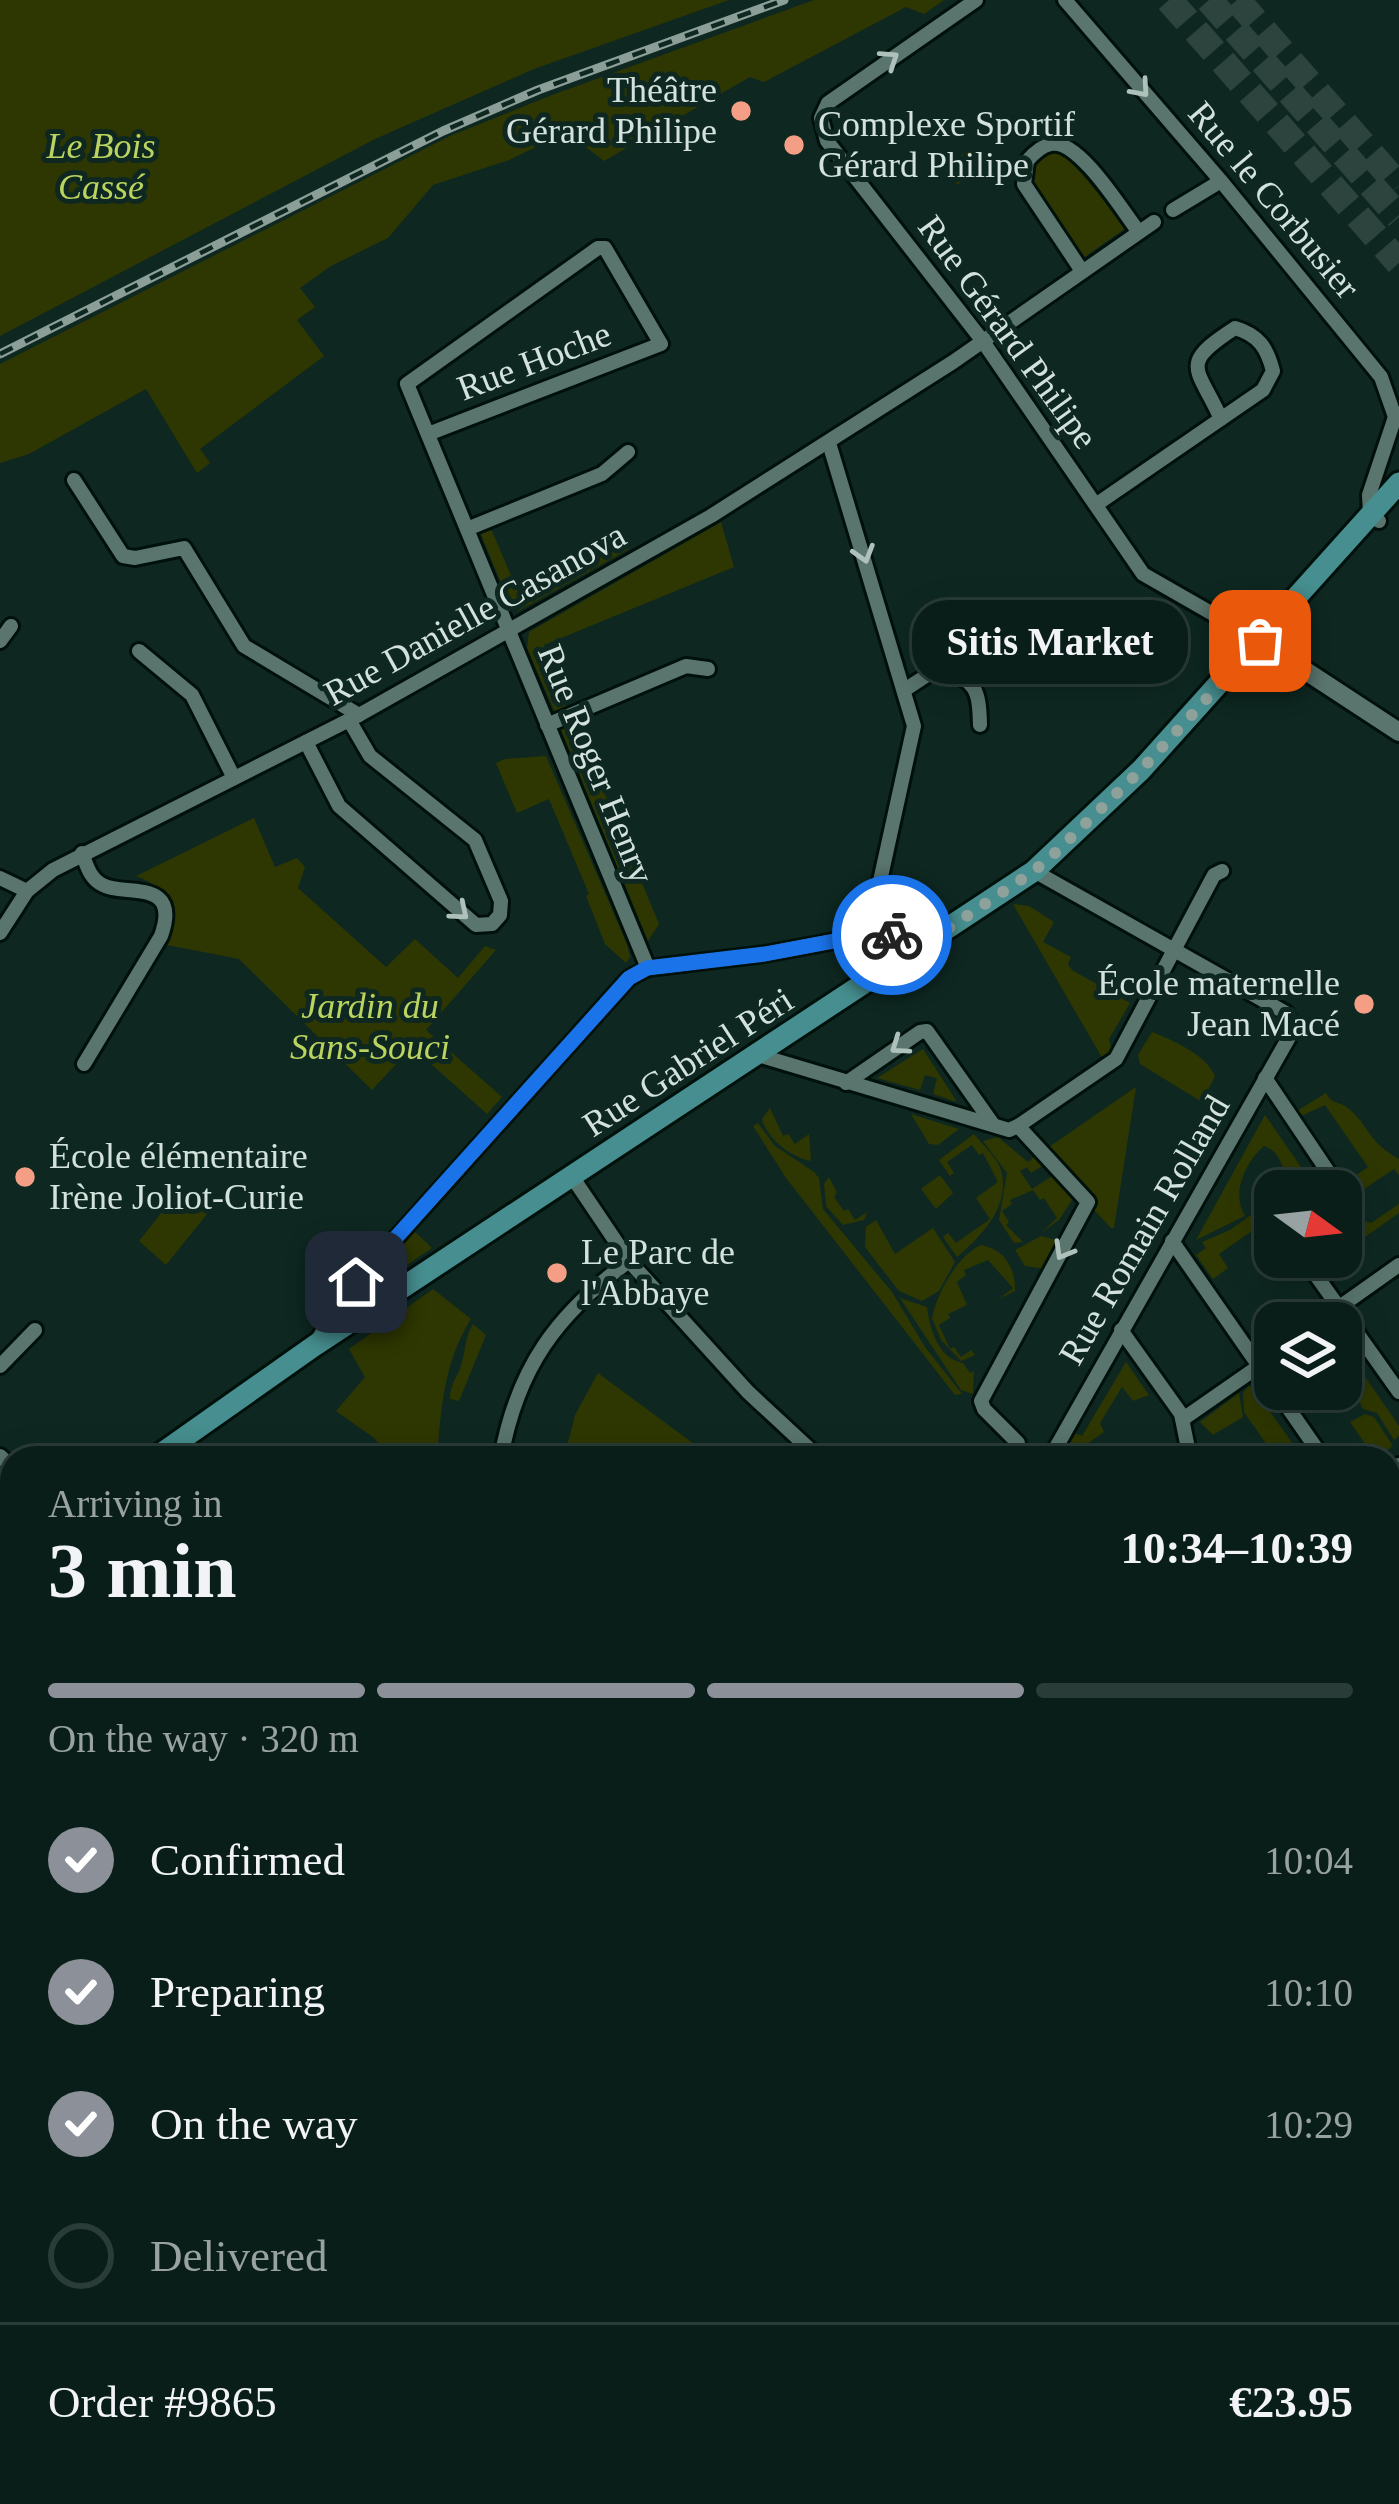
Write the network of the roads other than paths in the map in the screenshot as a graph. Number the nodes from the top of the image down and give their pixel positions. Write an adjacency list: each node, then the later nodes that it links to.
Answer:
1 (976, 0): 8 (street, Rue Gérard Philipe, one-way to 1)
2 (1065, 0): 3 (street, Rue le Corbusier, one-way to 3)
3 (1220, 181): 4 (street); 18 (street, Rue le Corbusier)
4 (1173, 210)
5 (1154, 222): 6 (street, Rue Danielle Casanova)
6 (1138, 231): 7 (street, Rue Danielle Casanova); 7 (street)
7 (1082, 271): 8 (street, Rue Danielle Casanova)
8 (982, 340): 12 (street, Rue Danielle Casanova); 17 (street, Rue Gérard Philipe)
9 (661, 344): 11 (street, Rue Hoche); 11 (street, Rue Roger Henry)
10 (1221, 419): 10 (street); 17 (street)
11 (428, 434): 19 (street, Rue Roger Henry)
12 (830, 442): 21 (street, Rue Danielle Casanova); 26 (street, one-way to 26)
13 (628, 452): 19 (street)
14 (74, 480): 27 (street)
15 (1399, 483): 18 (main road, Rue Gabriel Péri)
16 (1399, 500): 18 (main road, Rue Gabriel Péri)
17 (1097, 504): 22 (street, Rue Gérard Philipe)
18 (1374, 517): 22 (main road, Rue Gabriel Péri)
19 (467, 529): 21 (street, Rue Roger Henry)
20 (11, 626): 23 (street)
21 (509, 630): 27 (street, Rue Danielle Casanova); 28 (street, Rue Roger Henry)
22 (1266, 634): 30 (street); 34 (main road, Rue Gabriel Péri)
23 (0, 641)
24 (140, 651): 32 (street)
25 (707, 669): 28 (street)
26 (906, 688): 29 (street); 39 (street)
27 (354, 718): 31 (street, Rue Danielle Casanova); 31 (street, one-way to 27)
28 (547, 725): 42 (street, Rue Roger Henry)
29 (980, 725)
30 (1399, 732)
31 (306, 742): 32 (street, Rue Danielle Casanova)
32 (234, 778): 33 (street, Rue Danielle Casanova)
33 (82, 854): 37 (street, Rue Danielle Casanova); 45 (street)
34 (1034, 871): 40 (main road, Rue Gabriel Péri); 41 (street)
35 (1222, 872): 41 (street)
36 (0, 878): 37 (street)
37 (27, 891): 38 (street, Rue Danielle Casanova)
38 (0, 933)
39 (868, 936): 40 (street); 42 (street); 43 (street)
40 (922, 946): 43 (main road, Rue Gabriel Péri)
41 (1176, 950): 46 (street, Rue Romain Rolland); 49 (street)
42 (647, 968): 61 (street)
43 (888, 970): 44 (main road, Rue Gabriel Péri)
44 (758, 1055): 47 (street); 51 (main road, Rue Gabriel Péri)
45 (83, 1064)
46 (1265, 1078): 50 (street); 52 (street, Rue Romain Rolland)
47 (846, 1083): 48 (street); 48 (street, one-way to 47)
48 (993, 1125): 49 (street)
49 (1018, 1126): 68 (street, one-way to 68)
50 (1327, 1170)
51 (572, 1178): 53 (street); 61 (main road, Rue Gabriel Péri)
52 (1172, 1241): 59 (street, Rue Romain Rolland); 62 (street)
53 (629, 1261): 70 (street); 71 (street)
54 (1399, 1265): 57 (street)
55 (1319, 1278): 56 (street)
56 (1337, 1302)
57 (1346, 1302)
58 (34, 1330): 63 (street)
59 (1121, 1330): 67 (street); 72 (street, Rue Romain Rolland)
60 (1362, 1338): 65 (street)
61 (314, 1346): 69 (main road, Rue Gabriel Péri)
62 (1254, 1361)
63 (0, 1366)
64 (1254, 1370): 67 (street)
65 (1399, 1392)
66 (1289, 1410): 74 (street)
67 (1184, 1419): 73 (street)
68 (1018, 1443)
69 (172, 1446)
70 (504, 1446)
71 (806, 1446)
72 (1057, 1446)
73 (1188, 1446)
74 (1314, 1446)

